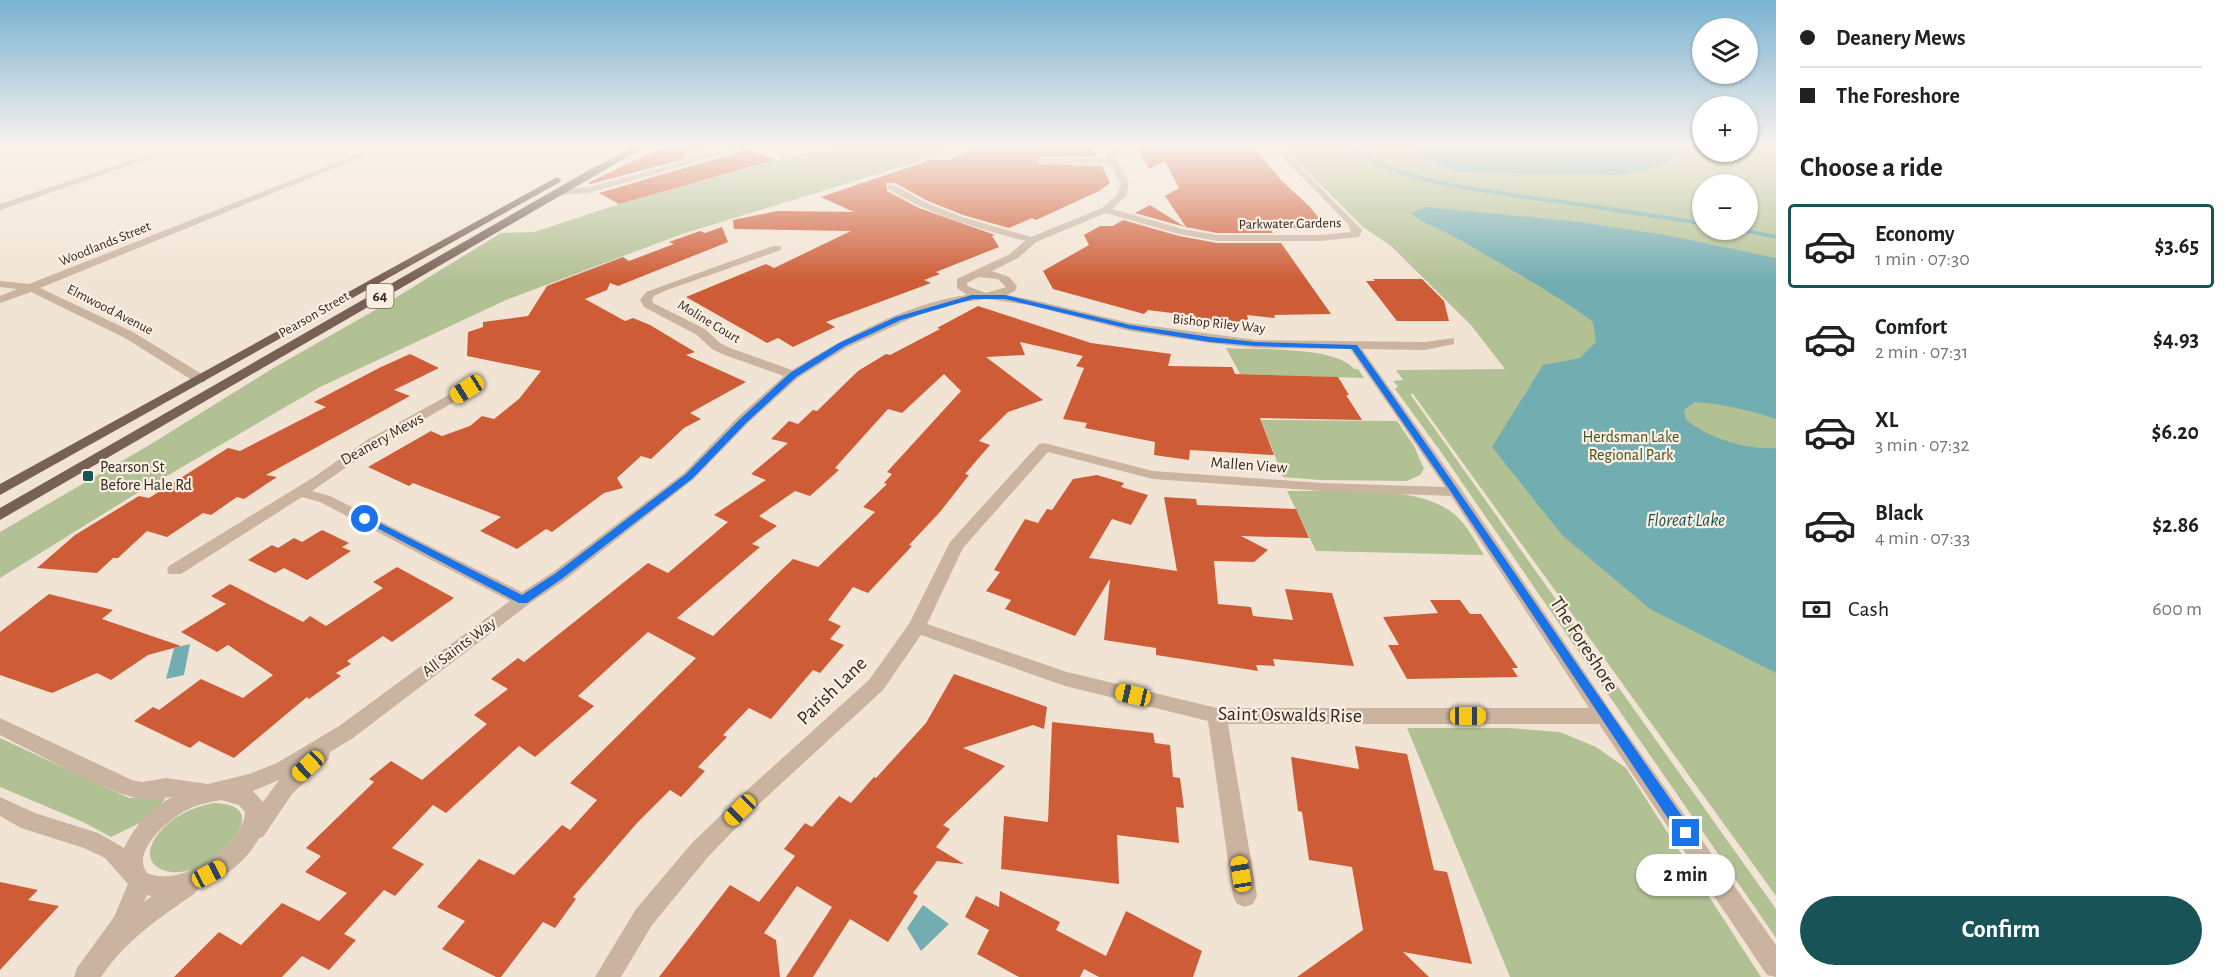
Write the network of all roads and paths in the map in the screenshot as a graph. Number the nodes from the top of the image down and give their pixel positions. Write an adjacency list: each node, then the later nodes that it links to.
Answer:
1 (45, 191): 10 (street)
2 (274, 191): 19 (street, Woodlands Street)
3 (535, 191): 27 (main road, Pearson Street / 64)
4 (581, 191): 8 (street)
5 (897, 191): 13 (street)
6 (1124, 191): 12 (street)
7 (1320, 191): 12 (street, Parkwater Gardens)
8 (558, 192): 33 (main road, Pearson Street / 64)
9 (0, 198): 10 (street)
10 (23, 198): 11 (street)
11 (0, 207)
12 (1105, 210): 13 (street)
13 (1032, 240): 15 (street)
14 (777, 248): 26 (street, Moline Court)
15 (1014, 256): 16 (street); 17 (street)
16 (966, 278): 17 (street); 20 (street); 22 (street)
17 (1011, 282): 20 (street); 23 (street)
18 (0, 284): 19 (street, Elmwood Avenue)
19 (33, 288): 21 (street, Woodlands Street); 27 (street, Elmwood Avenue)
20 (987, 296): 22 (street); 23 (street, Bishop Riley Way)
21 (0, 300)
22 (919, 311): 26 (street, All Saints Way)
23 (1068, 312): 25 (street, Bishop Riley Way)
24 (1450, 341): 25 (street, Bishop Riley Way)
25 (1354, 346): 32 (street, The Foreshore)
26 (793, 375): 35 (street, All Saints Way)
27 (200, 379): 30 (main road, Pearson Street / 64)
28 (467, 389): 31 (street, Deanery Mews)
29 (1044, 447): 32 (street, Mallen View); 36 (street, Parish Lane)
30 (0, 490)
31 (300, 492): 34 (street, Deanery Mews); 35 (street)
32 (1456, 492): 38 (street, The Foreshore)
33 (0, 515)
34 (175, 570)
35 (523, 600): 40 (street, All Saints Way)
36 (917, 627): 37 (street, Saint Oswalds Rise); 50 (street, Parish Lane)
37 (1217, 716): 38 (street, Saint Oswalds Rise); 46 (street)
38 (1604, 716): 48 (street, The Foreshore)
39 (0, 726): 41 (street)
40 (346, 732): 41 (street); 43 (street)
41 (217, 791): 43 (street); 44 (street)
42 (0, 806): 44 (street)
43 (251, 836): 45 (street)
44 (136, 877): 45 (street); 47 (street)
45 (198, 880): 47 (street)
46 (1245, 896)
47 (106, 950): 49 (street)
48 (1776, 966)
49 (86, 977)
50 (607, 977)

